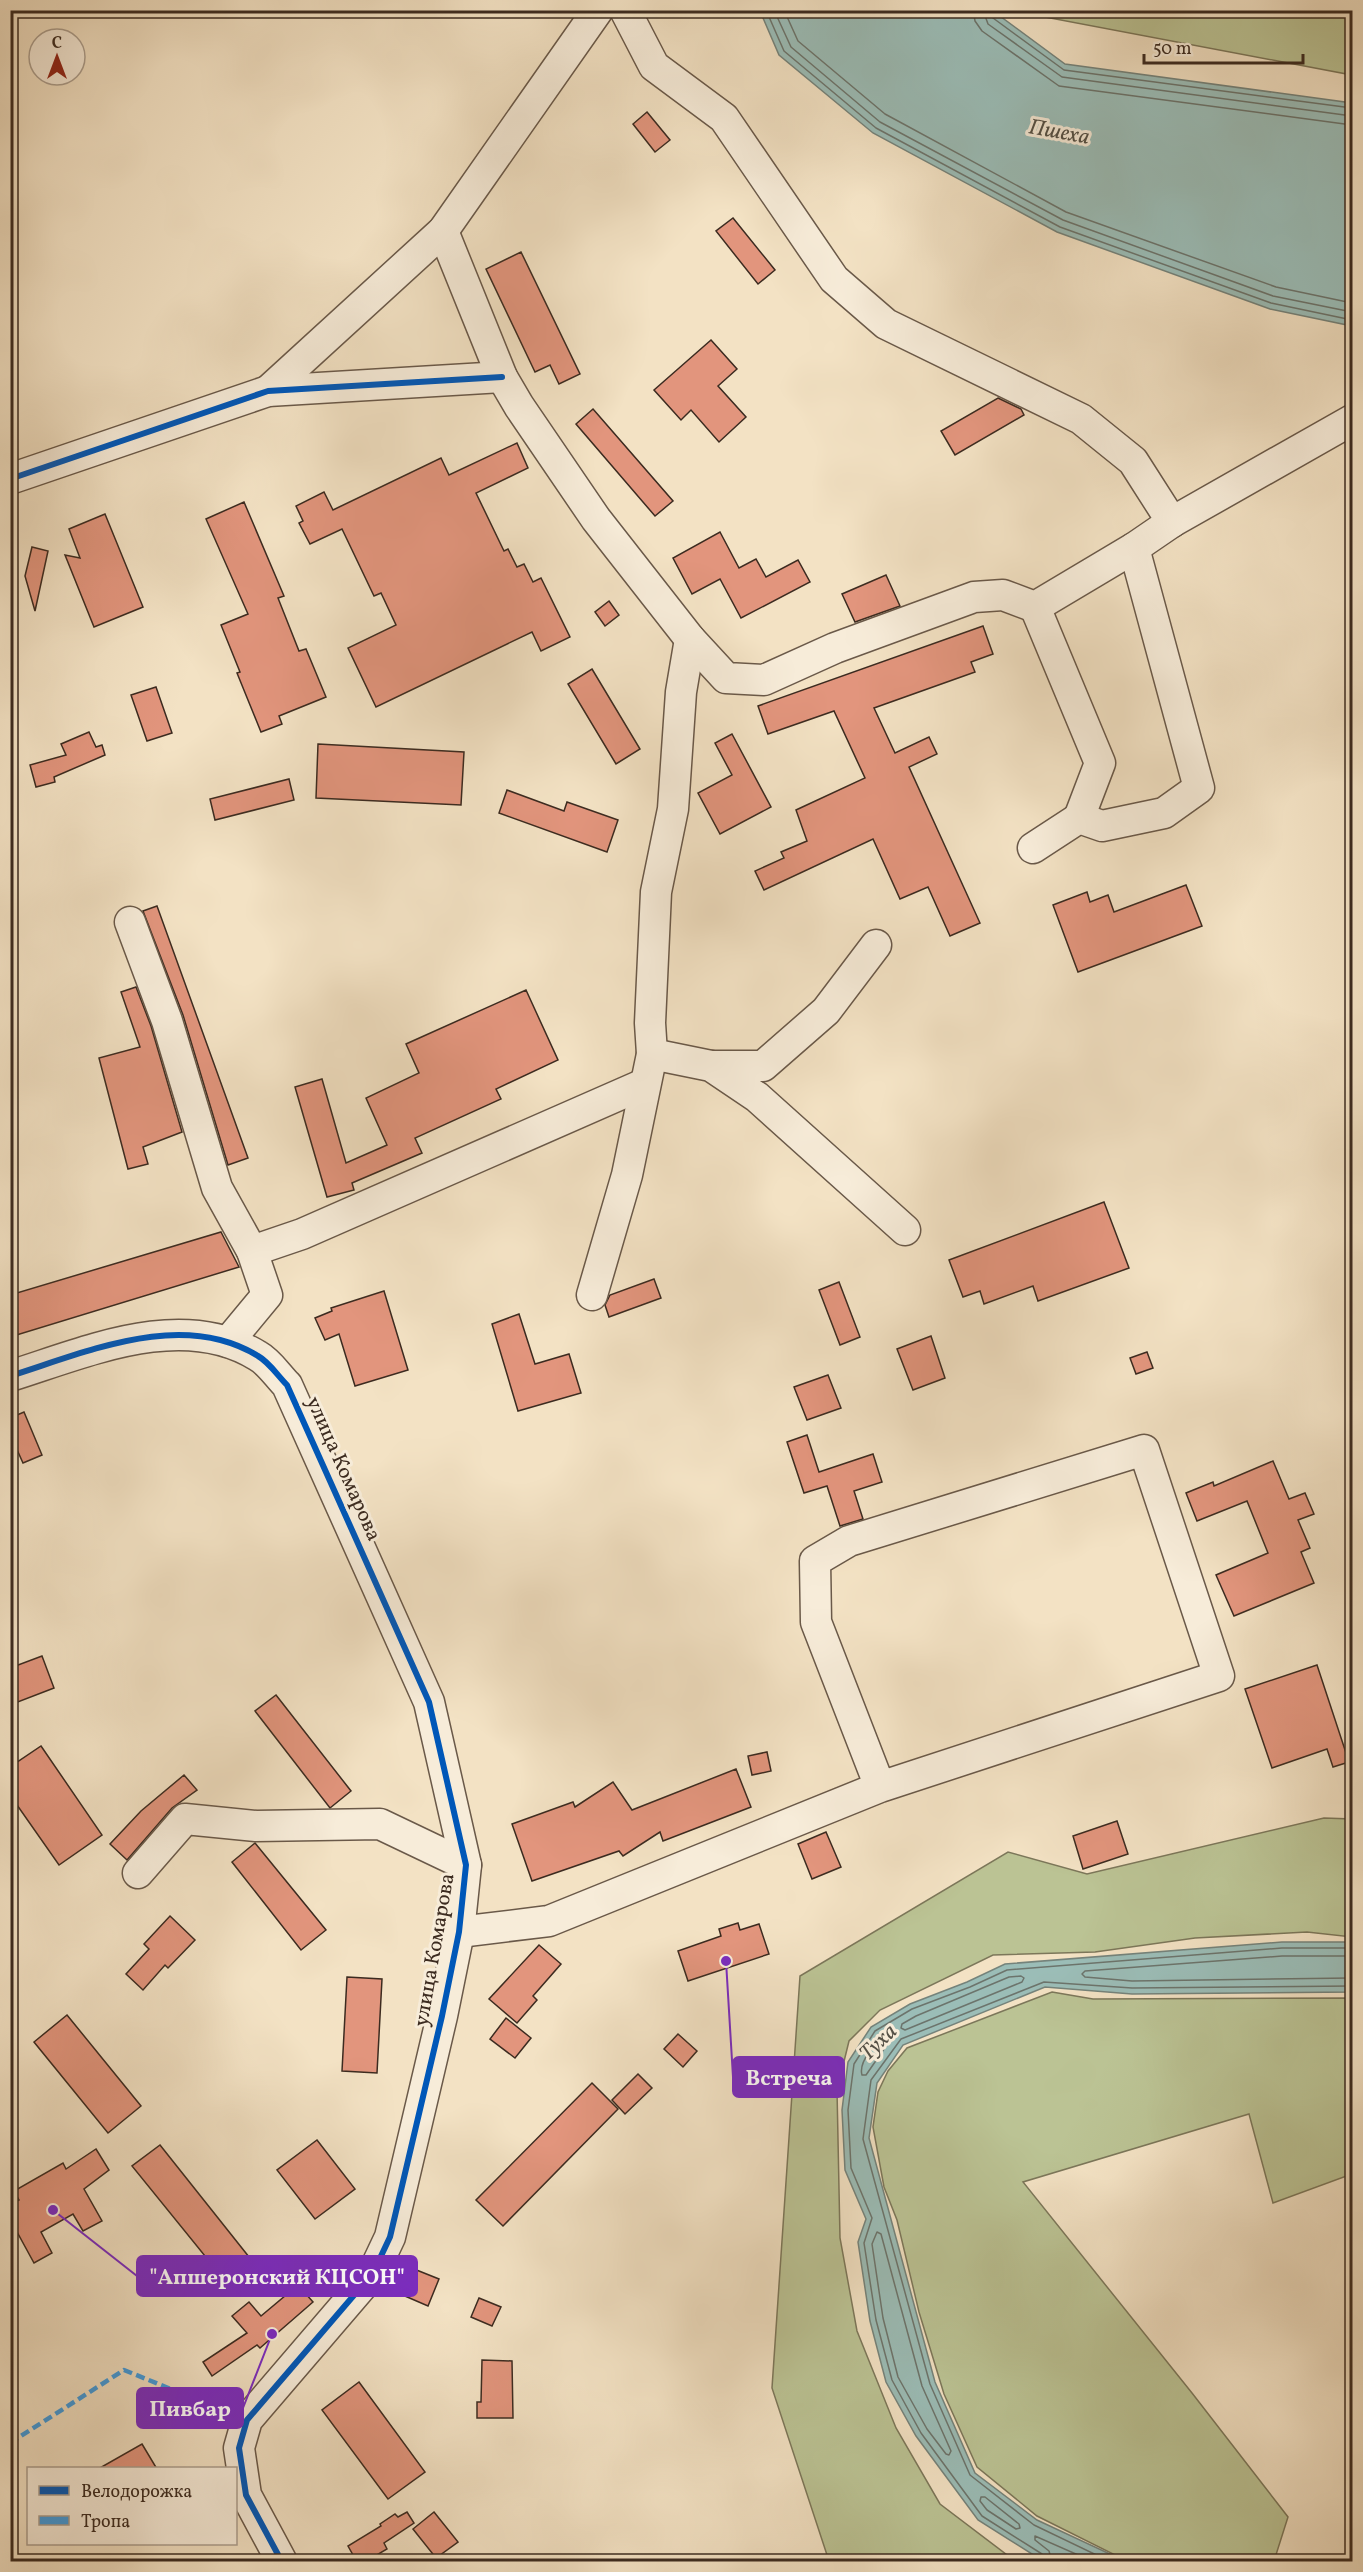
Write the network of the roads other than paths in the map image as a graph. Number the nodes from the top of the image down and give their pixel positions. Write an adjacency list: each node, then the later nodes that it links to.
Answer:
1 (598, 10): 3 (street)
2 (625, 10): 8 (street)
3 (443, 231): 4 (street); 5 (street)
4 (502, 378): 5 (street); 11 (street)
5 (268, 391): 7 (street)
6 (1353, 420): 8 (street)
7 (10, 479)
8 (1172, 522): 9 (street)
9 (1134, 548): 10 (street); 12 (street)
10 (1035, 608): 11 (street); 12 (street)
11 (690, 639): 16 (street)
12 (1079, 818): 13 (street)
13 (1033, 848)
14 (130, 922): 20 (street)
15 (876, 945): 17 (street)
16 (652, 1054): 17 (street); 18 (street)
17 (711, 1066): 19 (street)
18 (644, 1084): 20 (street); 21 (street)
19 (905, 1230)
20 (252, 1251): 22 (street)
21 (592, 1295)
22 (228, 1342): 23 (street, улица Комарова); 25 (street, улица Комарова)
23 (10, 1376)
24 (880, 1787): 24 (street); 27 (street)
25 (466, 1865): 26 (street); 27 (street, улица Комарова)
26 (138, 1874)
27 (459, 1932): 28 (street, улица Комарова)
28 (282, 2562)

